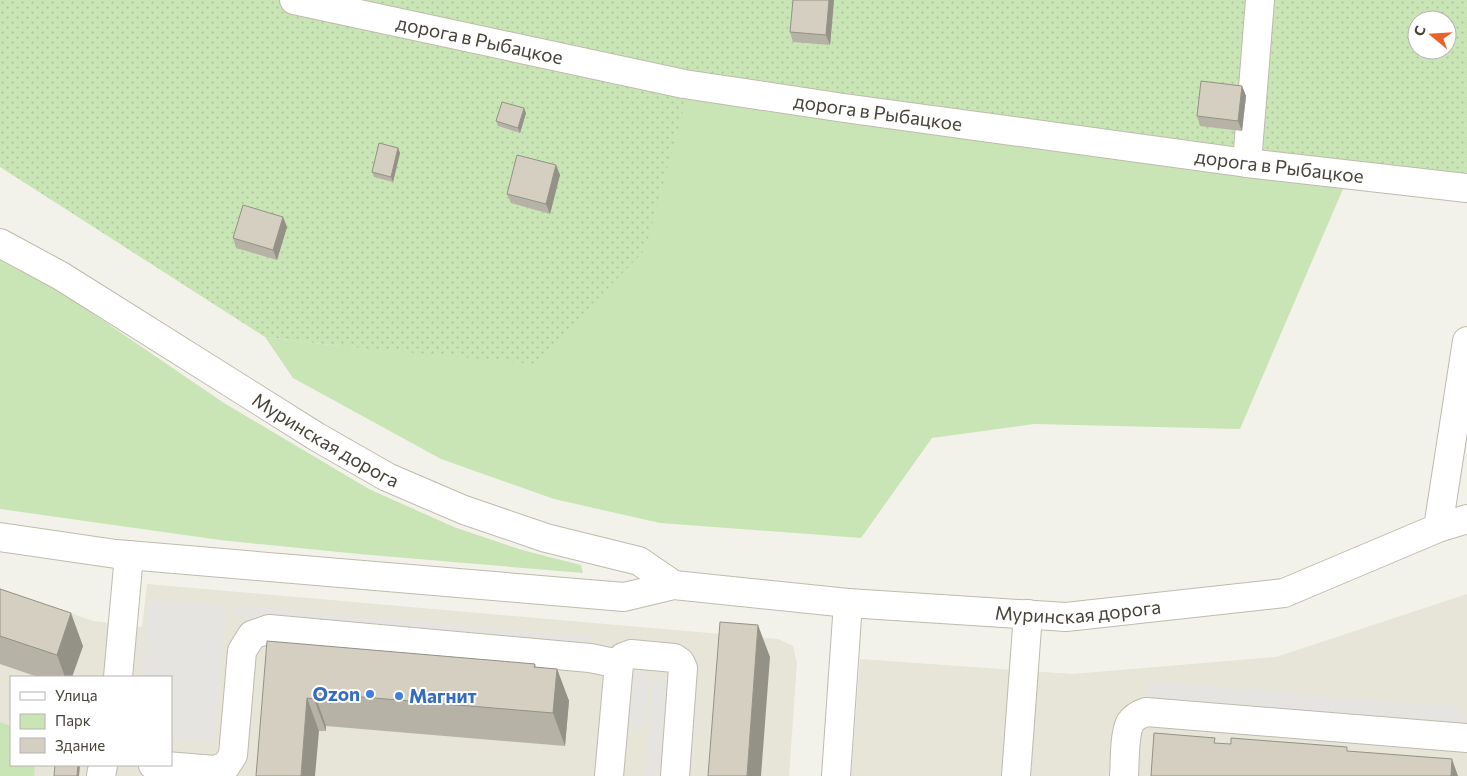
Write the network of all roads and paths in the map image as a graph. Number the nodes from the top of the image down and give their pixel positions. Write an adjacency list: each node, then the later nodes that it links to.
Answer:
1 (294, 0): 3 (street, дорога в Рыбацкое)
2 (1260, 0): 3 (street)
3 (1247, 163): 4 (street, дорога в Рыбацкое)
4 (1467, 188)
5 (0, 243): 11 (street, Муринская дорога)
6 (1467, 341): 8 (street)
7 (1467, 519): 8 (street, Муринская дорога)
8 (1438, 528): 13 (street, Муринская дорога)
9 (0, 536): 10 (street, Муринская дорога)
10 (129, 555): 11 (street, Муринская дорога); 15 (street)
11 (674, 585): 12 (street, Муринская дорога)
12 (848, 602): 13 (street, Муринская дорога); 20 (street)
13 (1028, 614): 21 (street)
14 (618, 664): 17 (street); 18 (street); 19 (street)
15 (118, 676)
16 (1467, 738): 22 (street)
17 (165, 766)
18 (609, 776)
19 (674, 776)
20 (836, 776)
21 (1016, 776)
22 (1124, 776)

